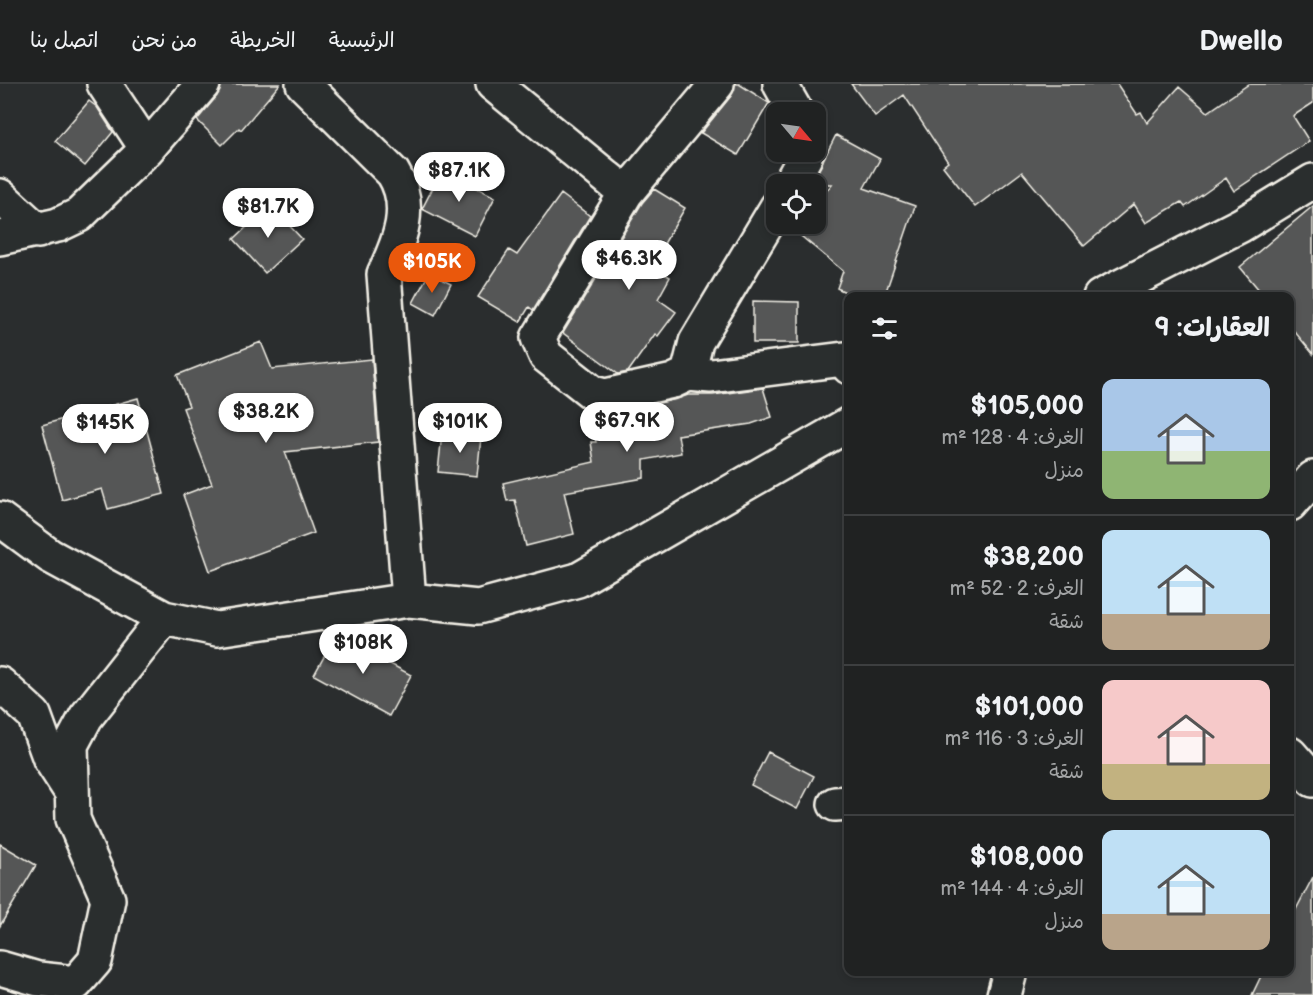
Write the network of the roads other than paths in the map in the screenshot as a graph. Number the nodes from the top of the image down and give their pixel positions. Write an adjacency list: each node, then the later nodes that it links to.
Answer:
1 (104, 84): 8 (street)
2 (203, 84): 8 (street)
3 (303, 84): 24 (street)
4 (493, 84): 10 (street)
5 (717, 84): 10 (street)
6 (780, 84): 7 (street)
7 (790, 102)
8 (147, 149): 13 (street)
9 (1313, 181): 15 (street)
10 (626, 193): 17 (street)
11 (0, 196): 13 (street)
12 (766, 225): 17 (street)
13 (38, 231): 14 (street)
14 (0, 238)
15 (1110, 292)
16 (844, 359): 17 (street)
17 (688, 374)
18 (844, 427): 24 (street)
19 (1294, 464): 20 (street)
20 (1313, 465)
21 (1313, 478): 22 (street)
22 (1294, 499)
23 (0, 519): 25 (street)
24 (409, 600): 25 (street)
25 (164, 618): 29 (street)
26 (0, 684): 29 (street)
27 (1294, 759): 28 (street)
28 (1313, 780)
29 (72, 792): 30 (street)
30 (0, 968)
31 (1010, 976): 32 (street)
32 (1004, 995)

